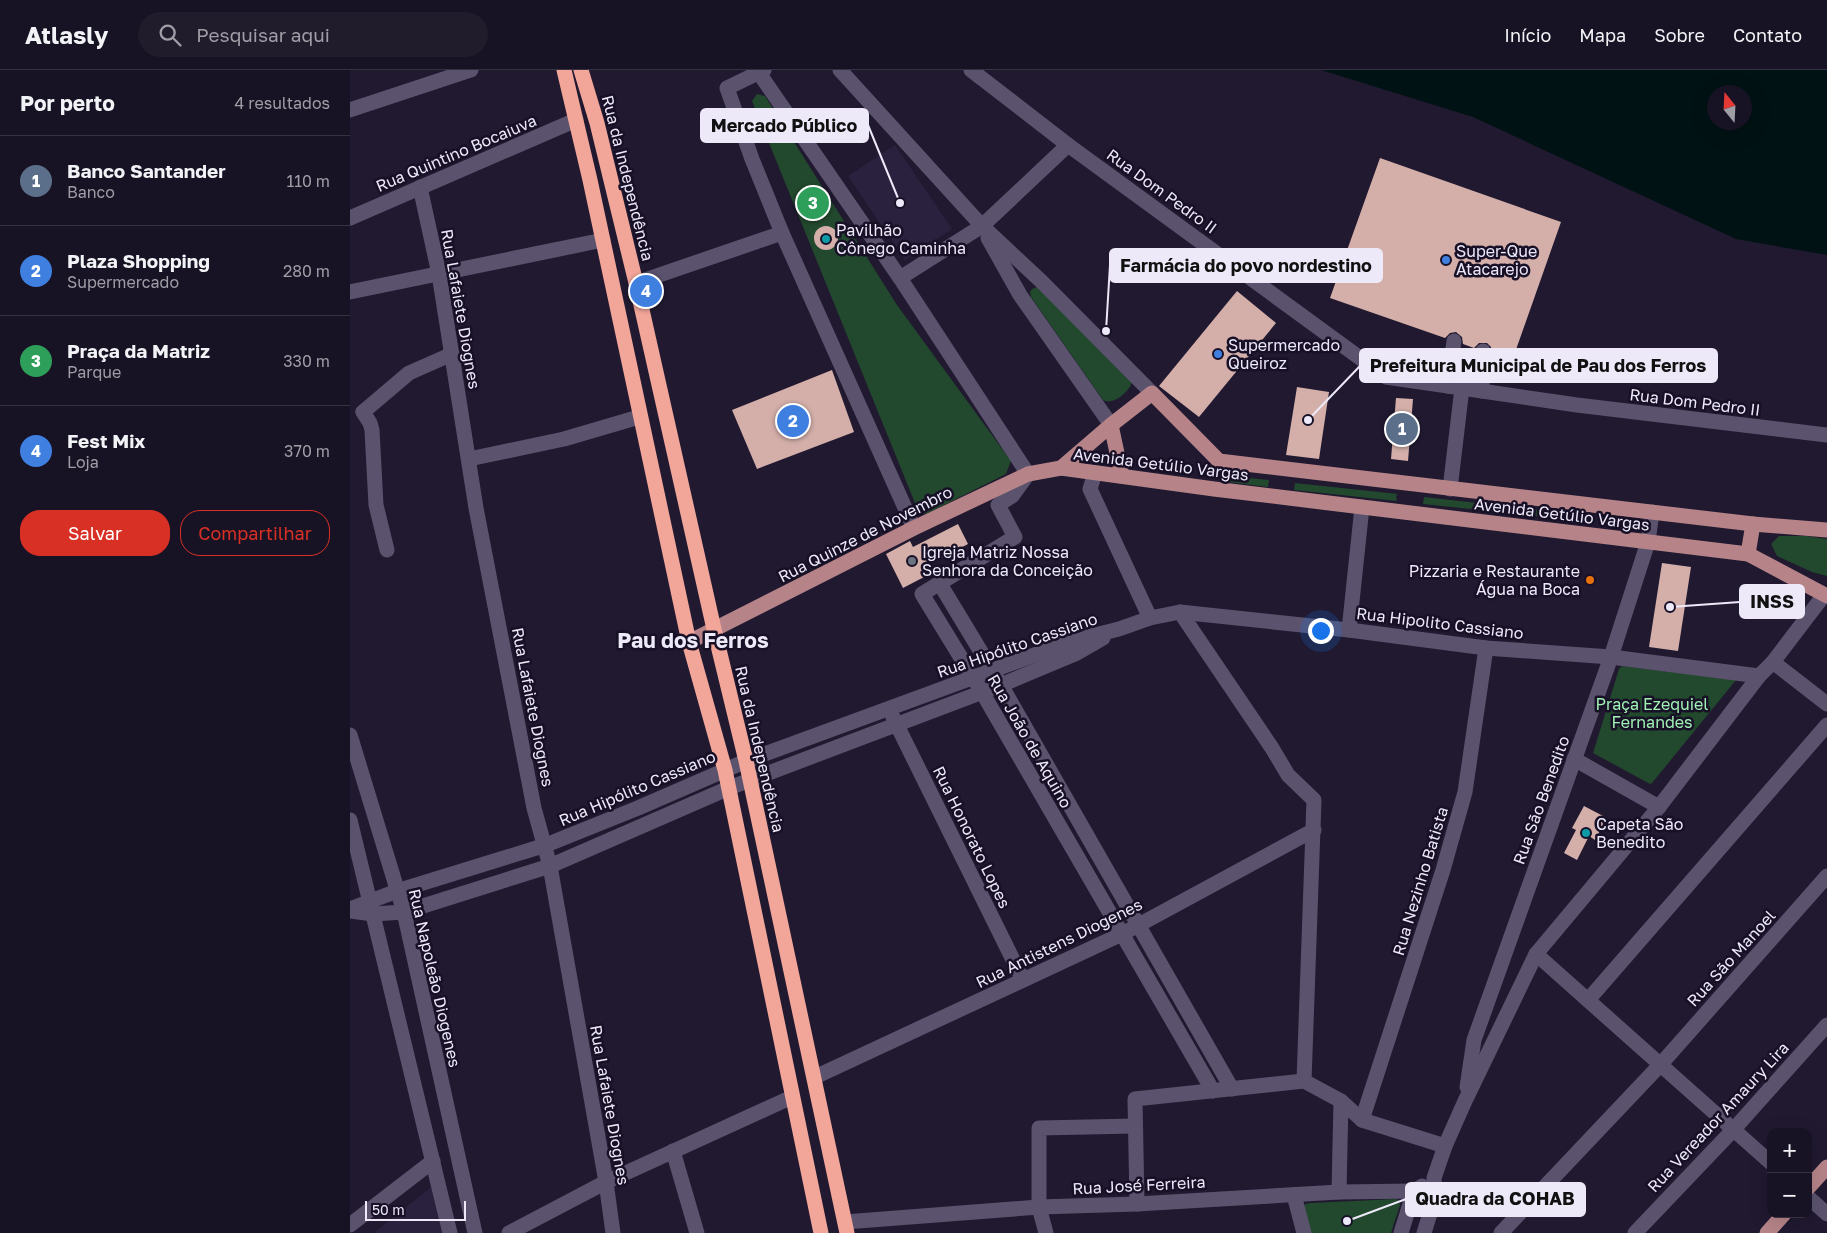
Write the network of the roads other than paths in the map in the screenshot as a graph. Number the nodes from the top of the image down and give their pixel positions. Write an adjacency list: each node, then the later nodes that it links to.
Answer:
1 (471, 70): 7 (street)
2 (564, 70): 8 (highway)
3 (581, 70): 17 (highway, Rua da Independência)
4 (840, 70): 12 (street)
5 (971, 70): 9 (street, Rua Dom Pedro II)
6 (761, 72): 13 (street); 16 (street)
7 (350, 110)
8 (576, 120): 10 (street, Rua Quintino Bocaiuva); 14 (highway)
9 (1068, 144): 12 (street); 22 (street, Rua Dom Pedro II)
10 (420, 187): 11 (street, Rua Quintino Bocaiuva); 15 (street, Rua Lafaiete Diognes)
11 (350, 218)
12 (982, 226): 16 (street); 24 (street); 27 (street)
13 (782, 232): 17 (street); 38 (street)
14 (602, 240): 15 (street); 26 (highway)
15 (438, 274): 18 (street); 21 (street, Rua Lafaiete Diognes)
16 (900, 278): 32 (street)
17 (636, 283): 47 (highway, Rua da Independência)
18 (350, 292)
19 (1454, 341): 22 (street)
20 (1483, 351): 23 (street)
21 (452, 354): 25 (street); 29 (street, Rua Lafaiete Diognes)
22 (1455, 387): 23 (street, Rua Dom Pedro II); 34 (street)
23 (1482, 391): 28 (street, Rua Dom Pedro II)
24 (1152, 393): 27 (main road, Avenida Getúlio Vargas); 34 (main road, Avenida Getúlio Vargas)
25 (356, 412): 41 (street)
26 (640, 417): 29 (street); 50 (highway)
27 (1111, 425): 30 (main road, Avenida Getúlio Vargas); 33 (main road)
28 (1827, 435)
29 (468, 459): 72 (street, Rua Lafaiete Diognes)
30 (1061, 468): 31 (main road, Avenida Getúlio Vargas); 32 (main road, Rua Quinze de Novembro)
31 (1095, 473): 33 (main road, Avenida Getúlio Vargas); 46 (street)
32 (1028, 474): 38 (main road, Rua Quinze de Novembro); 43 (street)
33 (1122, 476): 35 (main road, Avenida Getúlio Vargas)
34 (1450, 488): 36 (main road, Avenida Getúlio Vargas)
35 (1362, 507): 40 (main road, Avenida Getúlio Vargas); 49 (street)
36 (1652, 512): 37 (main road, Avenida Getúlio Vargas); 40 (street, Rua São Benedito)
37 (1753, 524): 39 (main road, Avenida Getúlio Vargas); 42 (main road)
38 (914, 528): 47 (main road, Rua Quinze de Novembro)
39 (1827, 530)
40 (1648, 542): 42 (main road, Avenida Getúlio Vargas); 52 (street, Rua São Benedito)
41 (387, 550)
42 (1748, 554): 44 (main road, Avenida Getúlio Vargas)
43 (940, 584): 54 (street, Rua João de Aquino); 56 (street, Rua João de Aquino)
44 (1825, 596): 53 (street)
45 (1180, 612): 46 (street, Rua Hipolito Cassiano); 49 (street, Rua Hipolito Cassiano); 71 (street)
46 (1150, 618): 48 (street, Rua Hipolito Cassiano)
47 (714, 629): 50 (main road, Rua Quinze de Novembro); 65 (highway, Rua da Independência)
48 (1119, 629): 54 (street, Rua Hipólito Cassiano); 57 (street, Rua Hipólito Cassiano)
49 (1348, 630): 51 (street, Rua Hipolito Cassiano)
50 (689, 642): 66 (highway)
51 (1486, 648): 52 (street, Rua Hipolito Cassiano); 93 (street, Rua Nezinho Batista)
52 (1611, 657): 55 (street, Rua Hipolito Cassiano); 64 (street, Rua São Benedito)
53 (1773, 662): 55 (street); 59 (street)
54 (991, 670): 56 (street, Rua Hipólito Cassiano); 57 (street, Rua João de Aquino)
55 (1759, 676): 69 (street)
56 (973, 677): 58 (street, Rua João de Aquino); 60 (street, Rua Hipólito Cassiano)
57 (1001, 685): 58 (street, Rua Hipólito Cassiano); 79 (street, Rua João de Aquino)
58 (982, 692): 61 (street, Rua Hipólito Cassiano); 80 (street, Rua João de Aquino)
59 (1827, 704)
60 (889, 709): 61 (street, Rua Honorato Lopes); 65 (street, Rua Hipólito Cassiano)
61 (897, 725): 67 (street, Rua Hipólito Cassiano); 82 (street, Rua Honorato Lopes)
62 (1827, 725): 83 (street)
63 (351, 740): 75 (street, Rua Napoleão Diogenes)
64 (1574, 759): 69 (street); 92 (street, Rua São Benedito)
65 (746, 761): 66 (street, Rua Hipólito Cassiano); 67 (highway, Rua da Independência)
66 (725, 770): 68 (highway); 72 (street, Rua Hipólito Cassiano)
67 (750, 780): 68 (street, Rua Hipólito Cassiano); 86 (highway, Rua da Independência)
68 (729, 788): 73 (street, Rua Hipólito Cassiano); 90 (highway)
69 (1659, 807): 81 (street)
70 (350, 820): 76 (street)
71 (1314, 830): 79 (street, Rua Antistens Diogenes); 87 (street)
72 (546, 845): 73 (street, Rua Lafaiete Diognes); 75 (street, Rua Hipólito Cassiano)
73 (550, 866): 78 (street, Rua Hipólito Cassiano); 102 (street, Rua Lafaiete Diognes)
74 (1827, 876): 85 (street, Rua São Manoel)
75 (397, 891): 76 (street, Rua Hipólito Cassiano); 78 (street, Rua Napoleão Diogenes)
76 (372, 907): 77 (street, Rua Hipólito Cassiano); 78 (street, Rua Hipólito Cassiano); 99 (street)
77 (350, 910)
78 (404, 912): 116 (street, Rua Napoleão Diogenes)
79 (1138, 925): 80 (street, Rua Antistens Diogenes); 88 (street, Rua João de Aquino)
80 (1122, 934): 82 (street, Rua Antistens Diogenes); 89 (street, Rua João de Aquino)
81 (1536, 954): 83 (street); 92 (street)
82 (1023, 980): 86 (street, Rua Antistens Diogenes)
83 (1588, 1000): 85 (street)
84 (1827, 1025): 95 (street, Rua Vereador Amaury Lira)
85 (1660, 1064): 95 (street); 125 (street, Rua São Manoel)
86 (815, 1078): 114 (highway, Rua da Independência)
87 (1304, 1081): 88 (street); 91 (street)
88 (1232, 1089): 89 (street)
89 (1213, 1091): 94 (street)
90 (792, 1097): 97 (street); 120 (highway)
91 (1341, 1101): 93 (street); 105 (street)
92 (1465, 1101): 96 (street)
93 (1362, 1120): 96 (street)
94 (1135, 1126): 109 (street); 110 (street)
95 (1734, 1129): 98 (street); 126 (street, Rua Vereador Amaury Lira)
96 (1445, 1146): 101 (street)
97 (673, 1151): 102 (street); 119 (street)
98 (1767, 1159)
99 (433, 1161): 113 (street); 115 (street)
100 (1827, 1167): 103 (main road)
101 (1434, 1178): 104 (street); 107 (street)
102 (606, 1182): 117 (street); 118 (street, Rua Lafaiete Diognes)
103 (1812, 1184)
104 (1414, 1191): 105 (street, Rua José Ferreira); 107 (street, Rua José Ferreira); 123 (street)
105 (1339, 1192): 106 (street, Rua José Ferreira)
106 (1294, 1195): 109 (street, Rua José Ferreira); 122 (street)
107 (1435, 1197): 124 (street)
108 (1812, 1201): 111 (street)
109 (1137, 1204): 110 (street, Rua José Ferreira)
110 (1039, 1207): 114 (street, Rua José Ferreira); 121 (street)
111 (1827, 1214)
112 (1780, 1218): 127 (main road)
113 (350, 1225)
114 (846, 1227)
115 (450, 1233)
116 (475, 1233)
117 (509, 1233)
118 (613, 1233)
119 (697, 1233)
120 (820, 1233)
121 (1046, 1233)
122 (1304, 1233)
123 (1401, 1233)
124 (1424, 1233)
125 (1501, 1233)
126 (1634, 1233)
127 (1767, 1233)

